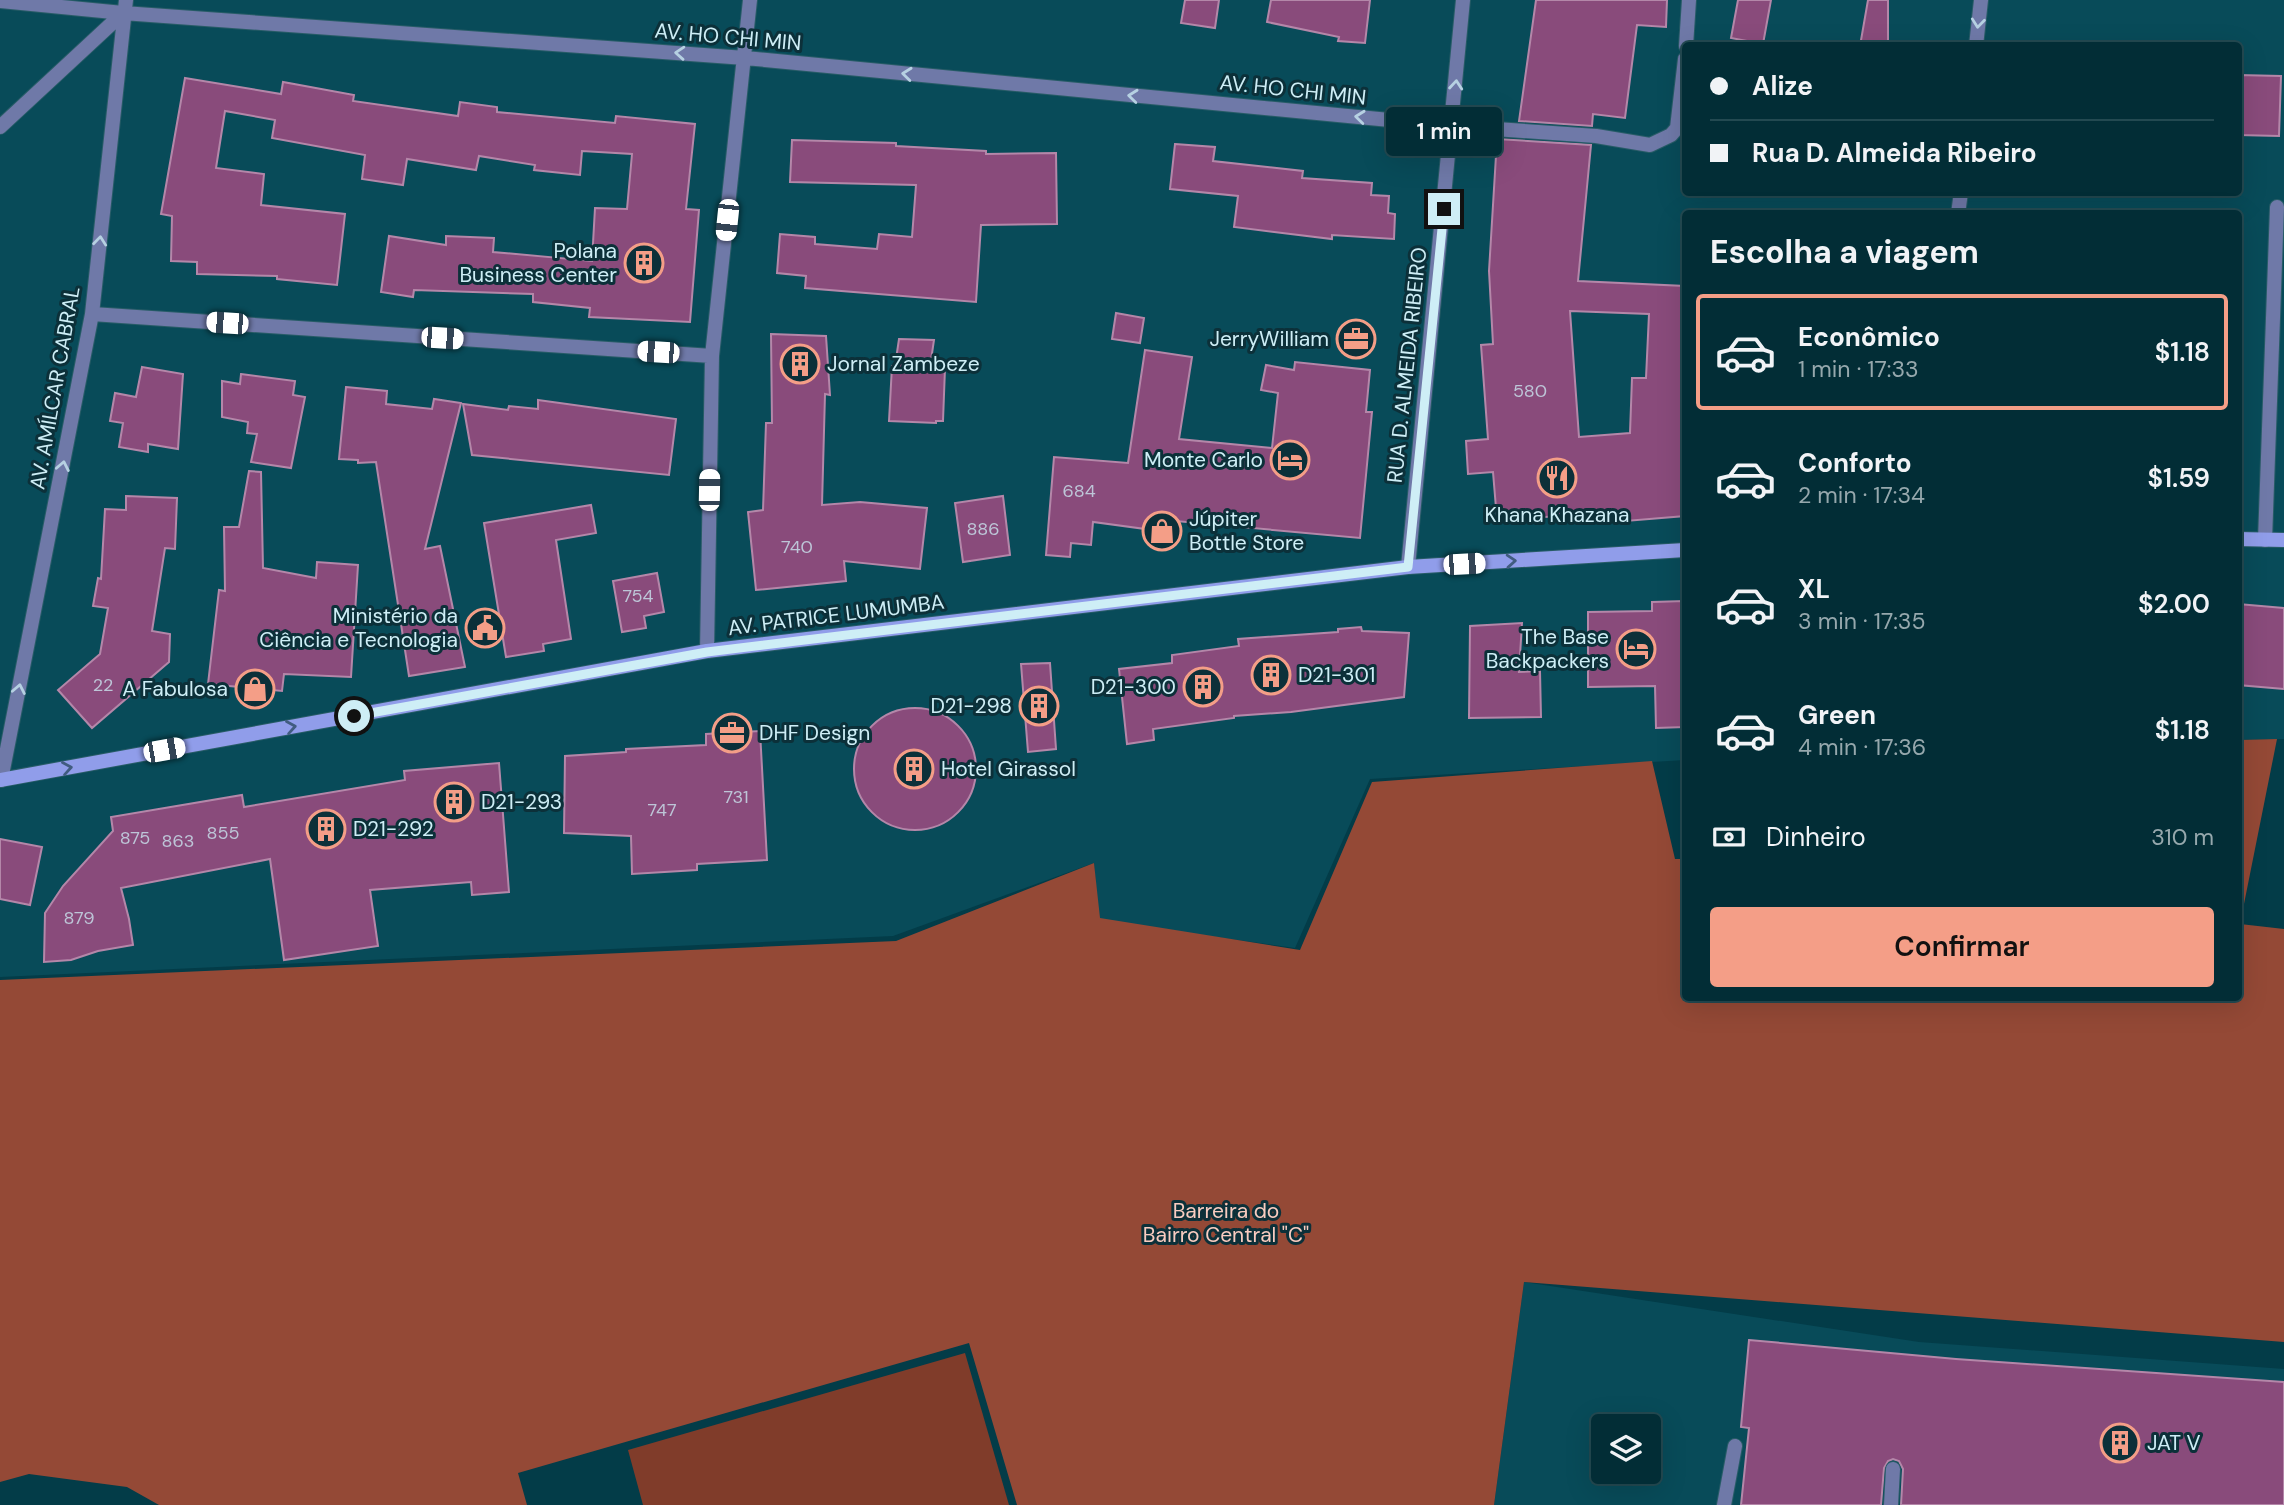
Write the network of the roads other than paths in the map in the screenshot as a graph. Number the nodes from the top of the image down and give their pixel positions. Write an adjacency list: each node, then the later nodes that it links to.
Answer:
1 (750, 0): 9 (street)
2 (1463, 0): 11 (street, RUA D. ALMEIDA RIBEIRO, one-way to 2)
3 (1689, 0): 7 (street)
4 (1981, 0): 8 (street, one-way to 8)
5 (0, 1): 6 (street, AV. HO CHI MIN)
6 (124, 7): 9 (street, AV. HO CHI MIN, one-way to 6); 12 (street); 14 (street, AV. AMÍLCAR CABRAL, one-way to 6)
7 (1686, 42)
8 (1976, 42)
9 (746, 58): 11 (street, AV. HO CHI MIN, one-way to 9); 15 (street)
10 (1682, 85): 11 (street, AV. HO CHI MIN)
11 (1452, 126): 20 (street, RUA D. ALMEIDA RIBEIRO)
12 (0, 127)
13 (2277, 207): 17 (street)
14 (92, 314): 15 (street); 22 (street, AV. AMÍLCAR CABRAL, one-way to 14)
15 (712, 356): 21 (street)
16 (2242, 539): 17 (main road)
17 (2265, 540): 18 (main road)
18 (2284, 540)
19 (1682, 550): 20 (main road, AV. PATRICE LUMUMBA, one-way to 19)
20 (1408, 567): 21 (main road, AV. PATRICE LUMUMBA)
21 (707, 652): 22 (main road, AV. PATRICE LUMUMBA, one-way to 21)
22 (0, 780)
23 (1735, 1446): 25 (street)
24 (1893, 1469): 26 (street)
25 (1724, 1505)
26 (1891, 1505)

